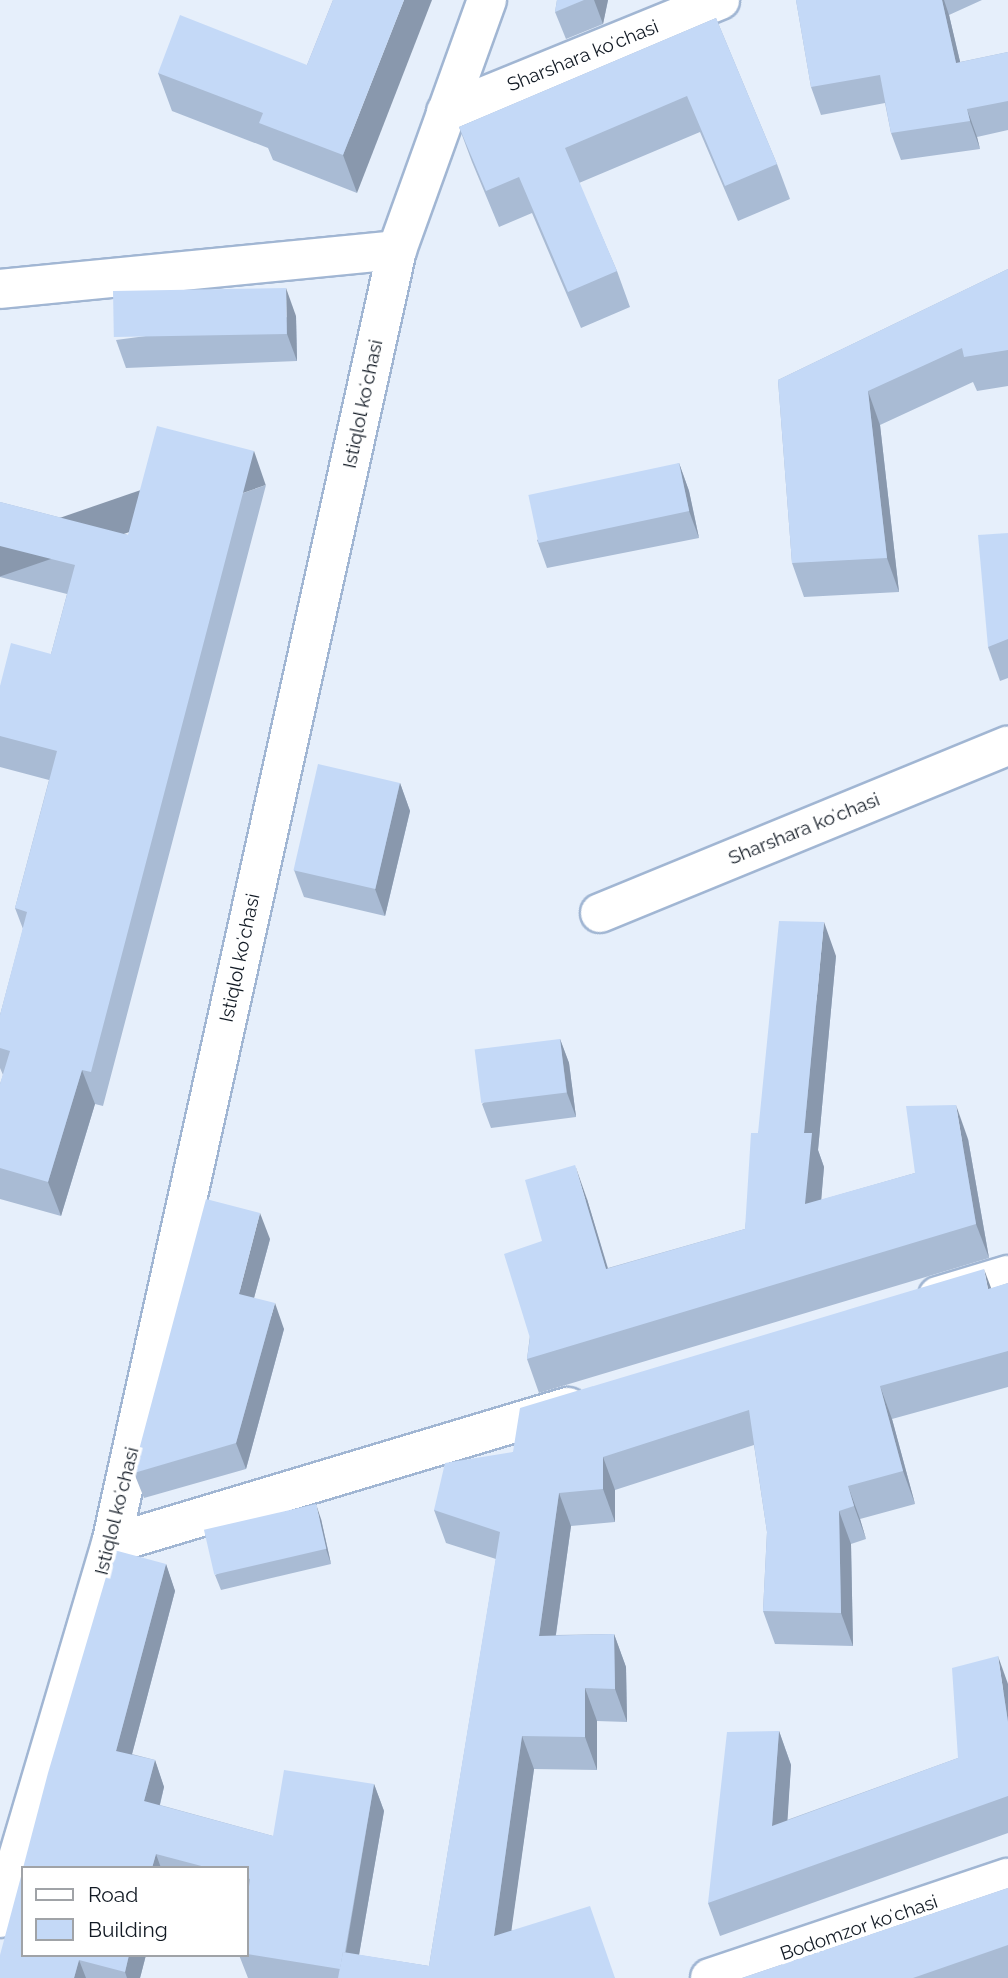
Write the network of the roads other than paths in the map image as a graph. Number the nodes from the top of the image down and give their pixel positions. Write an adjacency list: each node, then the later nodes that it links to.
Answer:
1 (487, 0): 3 (street, Istiqlol koʻchasi)
2 (720, 0): 3 (street, Sharshara koʻchasi)
3 (446, 112): 4 (street, Istiqlol koʻchasi)
4 (397, 250): 5 (street); 11 (street, Istiqlol koʻchasi)
5 (0, 289)
6 (1008, 746): 7 (street, Sharshara koʻchasi)
7 (600, 913)
8 (1008, 1275): 9 (street)
9 (901, 1307)
10 (606, 1395): 11 (street)
11 (111, 1544): 13 (street, Istiqlol koʻchasi)
12 (1008, 1878): 14 (street, Bodomzor koʻchasi)
13 (0, 1919)
14 (710, 1978)

